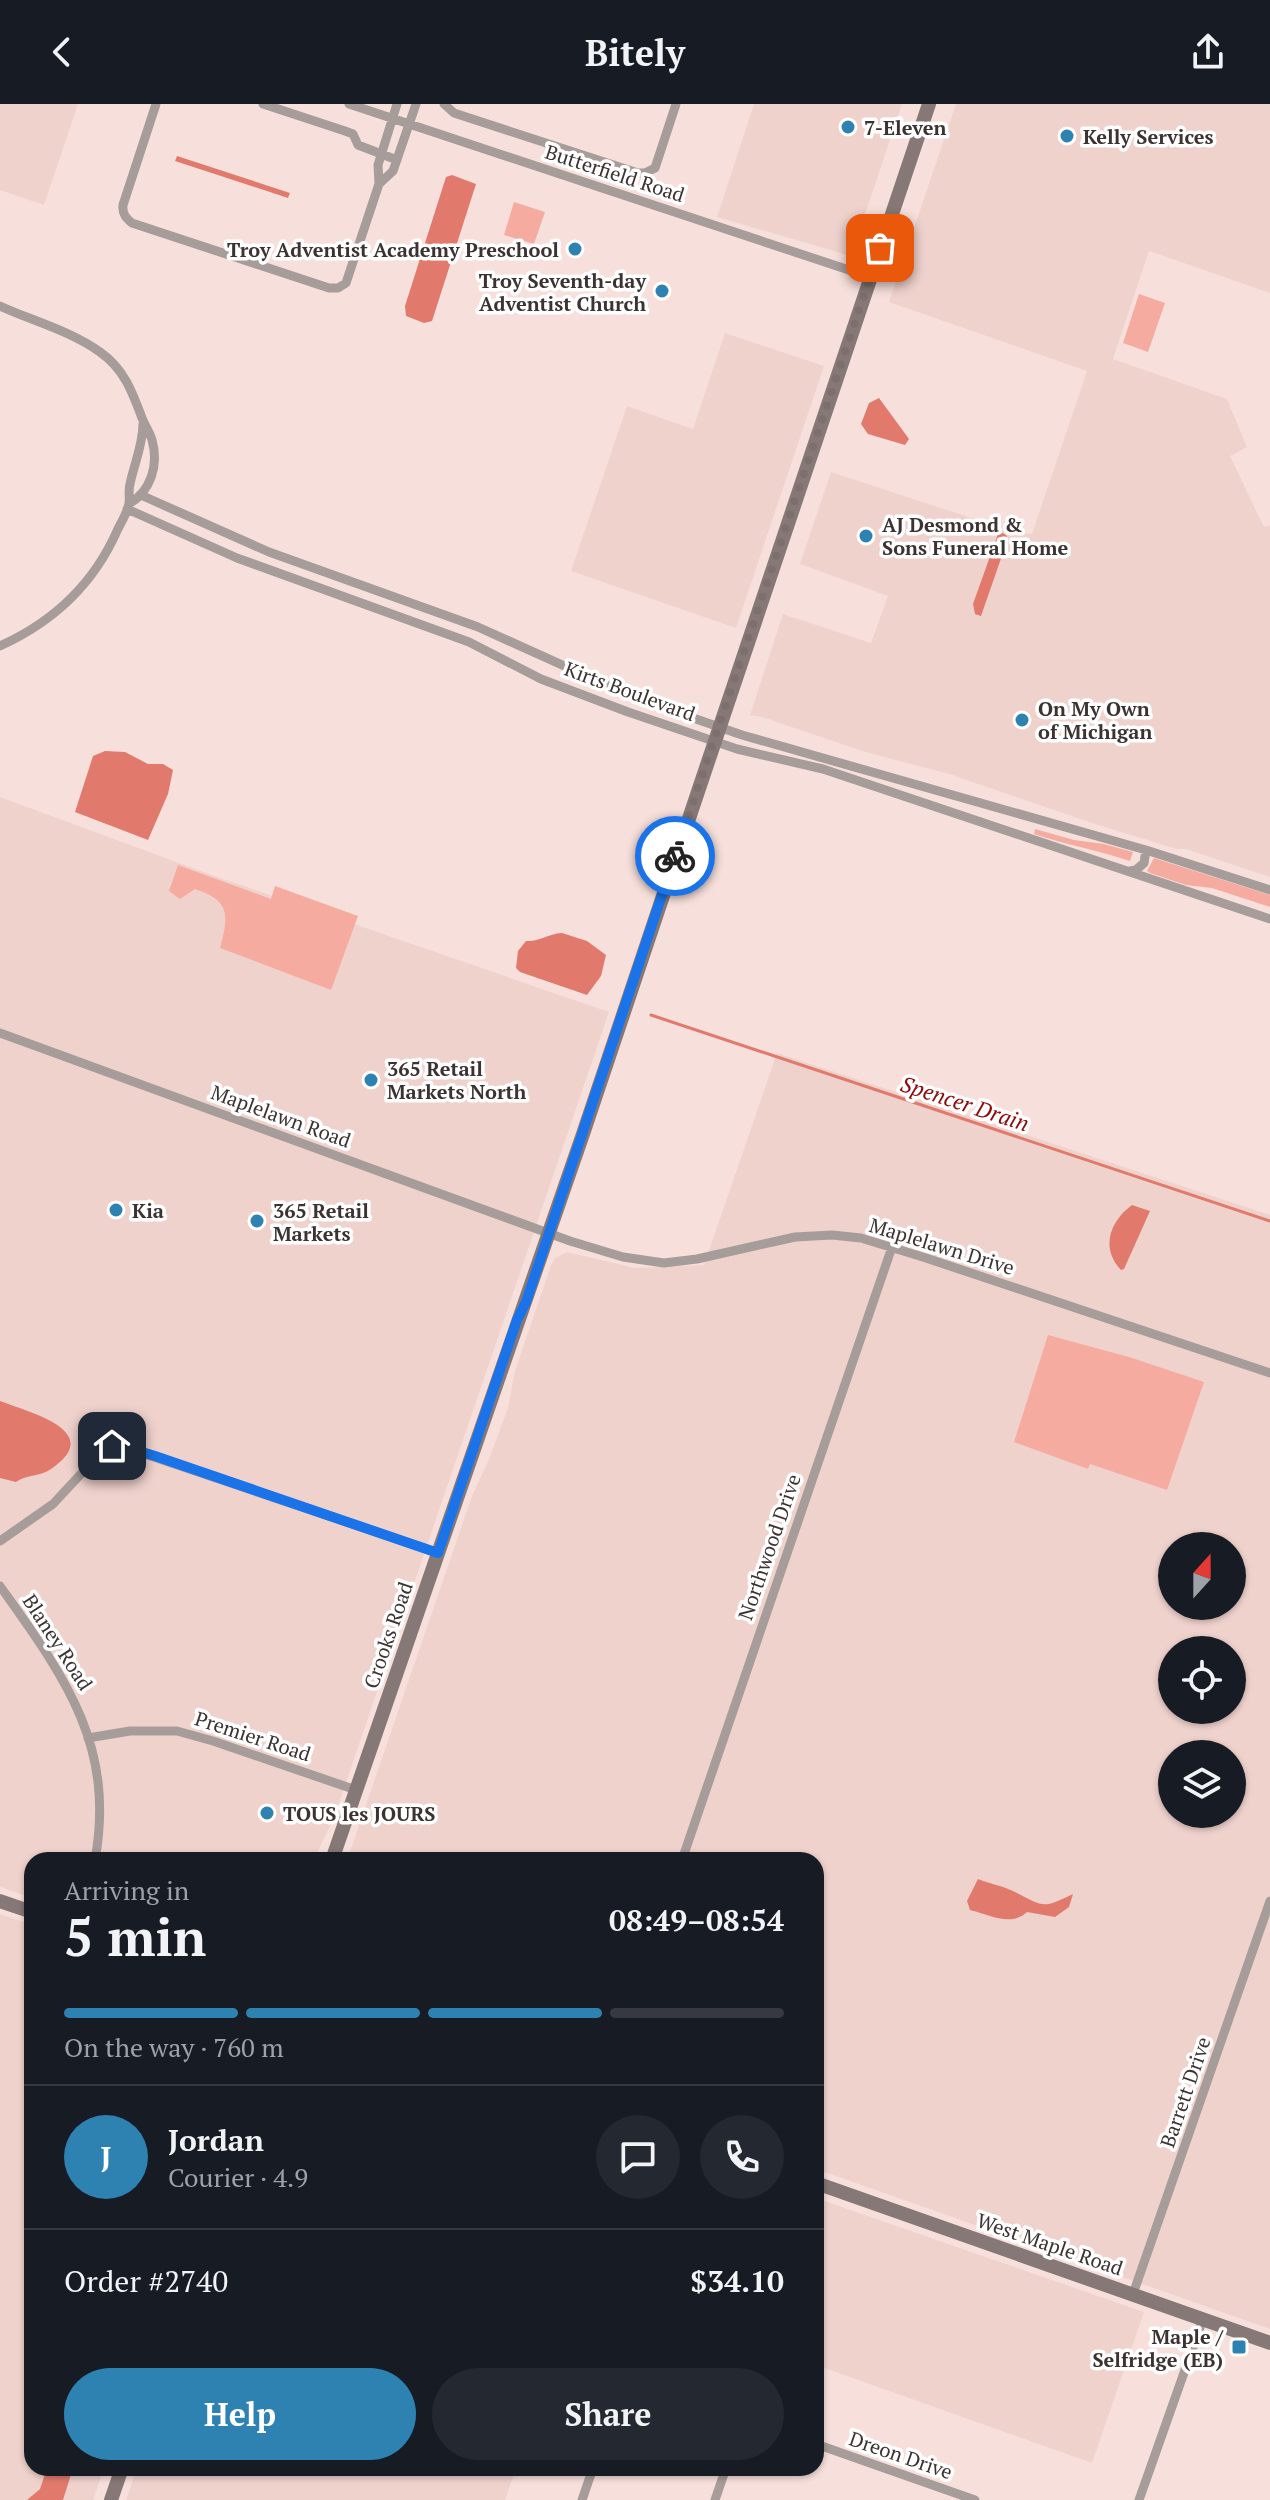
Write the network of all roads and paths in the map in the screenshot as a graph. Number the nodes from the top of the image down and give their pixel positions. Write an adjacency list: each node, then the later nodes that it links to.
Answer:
1 (156, 104): 13 (street)
2 (263, 104): 11 (street)
3 (349, 104): 9 (street, Butterfield Road)
4 (397, 104): 9 (street)
5 (416, 104): 10 (street)
6 (444, 104): 7 (street)
7 (676, 104)
8 (929, 104): 14 (main road, Crooks Road)
9 (393, 118): 10 (street, Butterfield Road); 11 (street)
10 (409, 124): 12 (street); 14 (street, Butterfield Road)
11 (381, 154): 12 (street); 13 (street)
12 (397, 160): 13 (street)
13 (379, 184)
14 (870, 277): 20 (main road, Crooks Road)
15 (0, 306): 16 (street)
16 (143, 420): 17 (street); 18 (street)
17 (143, 496): 18 (street); 20 (street, Kirts Boulevard)
18 (128, 506): 19 (street); 20 (street, Kirts Boulevard)
19 (0, 646)
20 (717, 734): 21 (street, Kirts Boulevard); 22 (street, Kirts Boulevard); 28 (main road, Crooks Road)
21 (1036, 818): 22 (street); 23 (street, Kirts Boulevard)
22 (1025, 837): 24 (street, Kirts Boulevard)
23 (1146, 850): 24 (street); 25 (street, Kirts Boulevard)
24 (1126, 871): 26 (street, Kirts Boulevard)
25 (1270, 890)
26 (1270, 919)
27 (0, 1033): 28 (street, Maplelawn Road)
28 (549, 1233): 29 (street, Maplelawn Drive); 32 (main road, Crooks Road)
29 (892, 1247): 30 (street, Maplelawn Drive); 38 (street, Northwood Drive)
30 (1270, 1373)
31 (0, 1541): 32 (street)
32 (438, 1553): 35 (main road, Crooks Road)
33 (0, 1586): 34 (street, Blaney Road)
34 (88, 1738): 35 (street, Premier Road); 36 (street, Blaney Road)
35 (356, 1790): 37 (main road, Crooks Road)
36 (95, 1852)
37 (335, 1852)
38 (685, 1852)
39 (0, 1901): 41 (main road)
40 (1270, 1901): 43 (street, Barrett Drive)
41 (24, 1909)
42 (824, 2186): 43 (main road, West Maple Road)
43 (1133, 2294): 44 (main road, West Maple Road)
44 (1203, 2319): 45 (main road, West Maple Road); 54 (street)
45 (1270, 2343)
46 (824, 2447): 53 (street, Dreon Drive)
47 (119, 2476): 50 (main road)
48 (590, 2476): 51 (street)
49 (723, 2476): 52 (street)
50 (111, 2500)
51 (582, 2500)
52 (715, 2500)
53 (975, 2500)
54 (1139, 2500)

